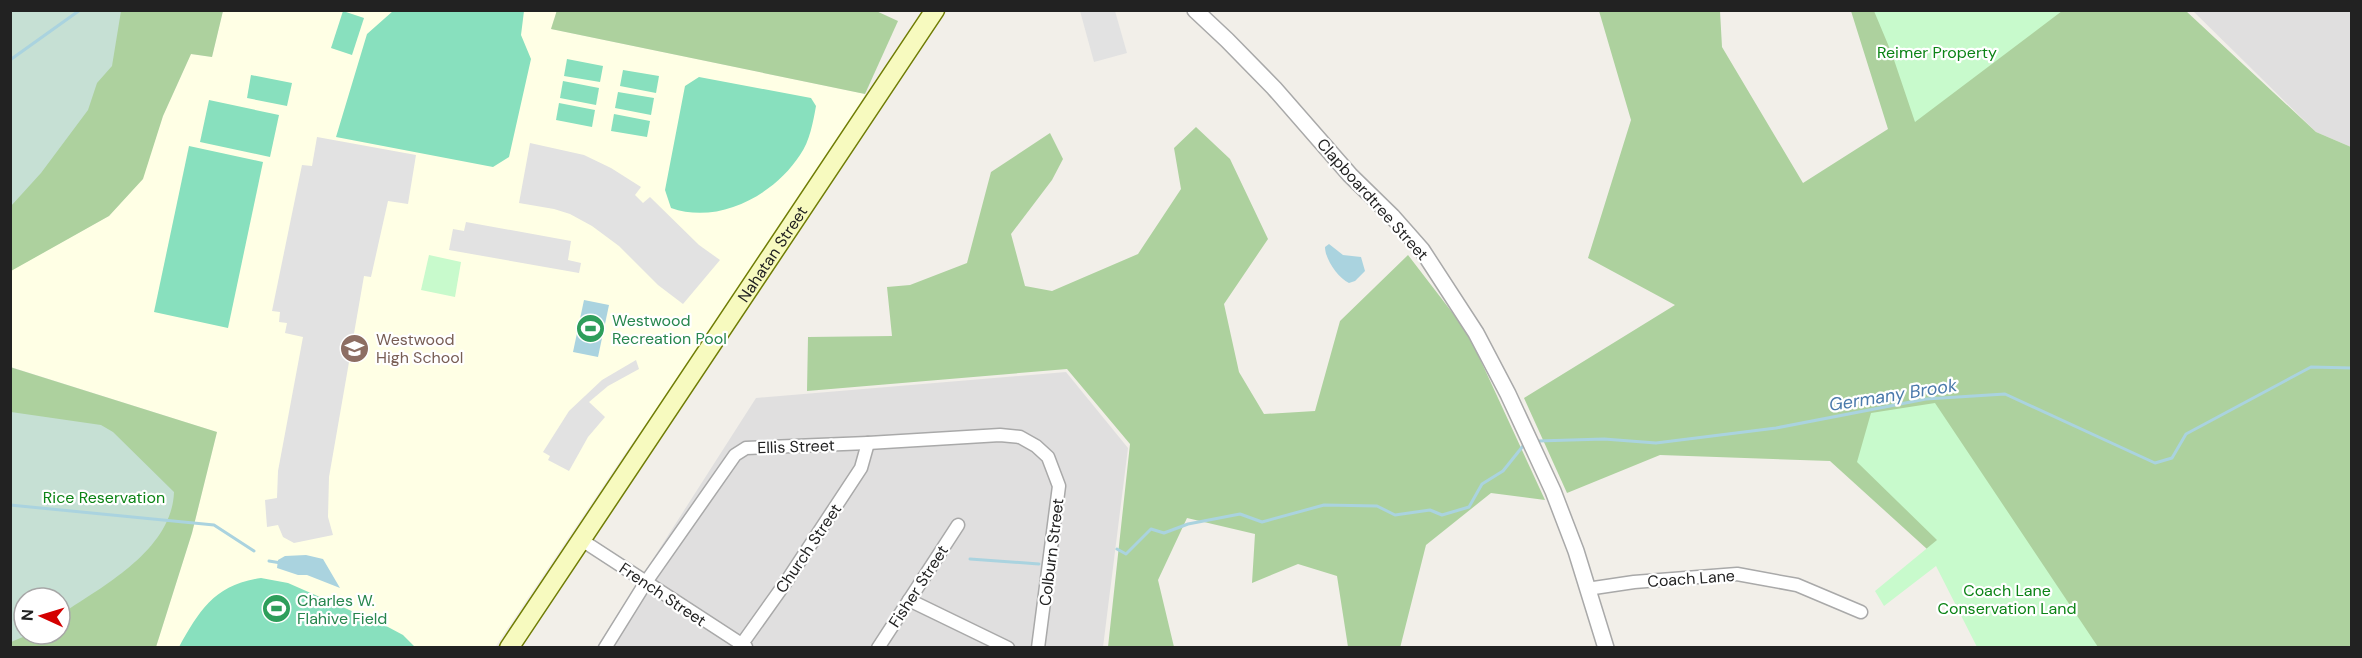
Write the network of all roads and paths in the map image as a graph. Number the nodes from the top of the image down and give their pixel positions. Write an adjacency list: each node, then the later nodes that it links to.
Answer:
1 (935, 10): 6 (main road, Nahatan Street)
2 (1195, 10): 8 (street, Clapboardtree Street)
3 (1020, 437): 4 (street, Ellis Street); 16 (street, Colburn Street)
4 (868, 443): 7 (street, Ellis Street); 11 (street, Church Street)
5 (958, 525): 9 (street, Fisher Street)
6 (580, 539): 7 (street, French Street); 12 (main road, Nahatan Street)
7 (646, 582): 11 (street, French Street); 13 (street, Ellis Street)
8 (1587, 589): 10 (street, Coach Lane); 17 (street, Clapboardtree Street)
9 (909, 600): 14 (street, Fisher Street); 15 (street)
10 (1861, 612)
11 (742, 647)
12 (509, 648)
13 (604, 648)
14 (878, 648)
15 (1008, 648)
16 (1038, 648)
17 (1606, 648)

